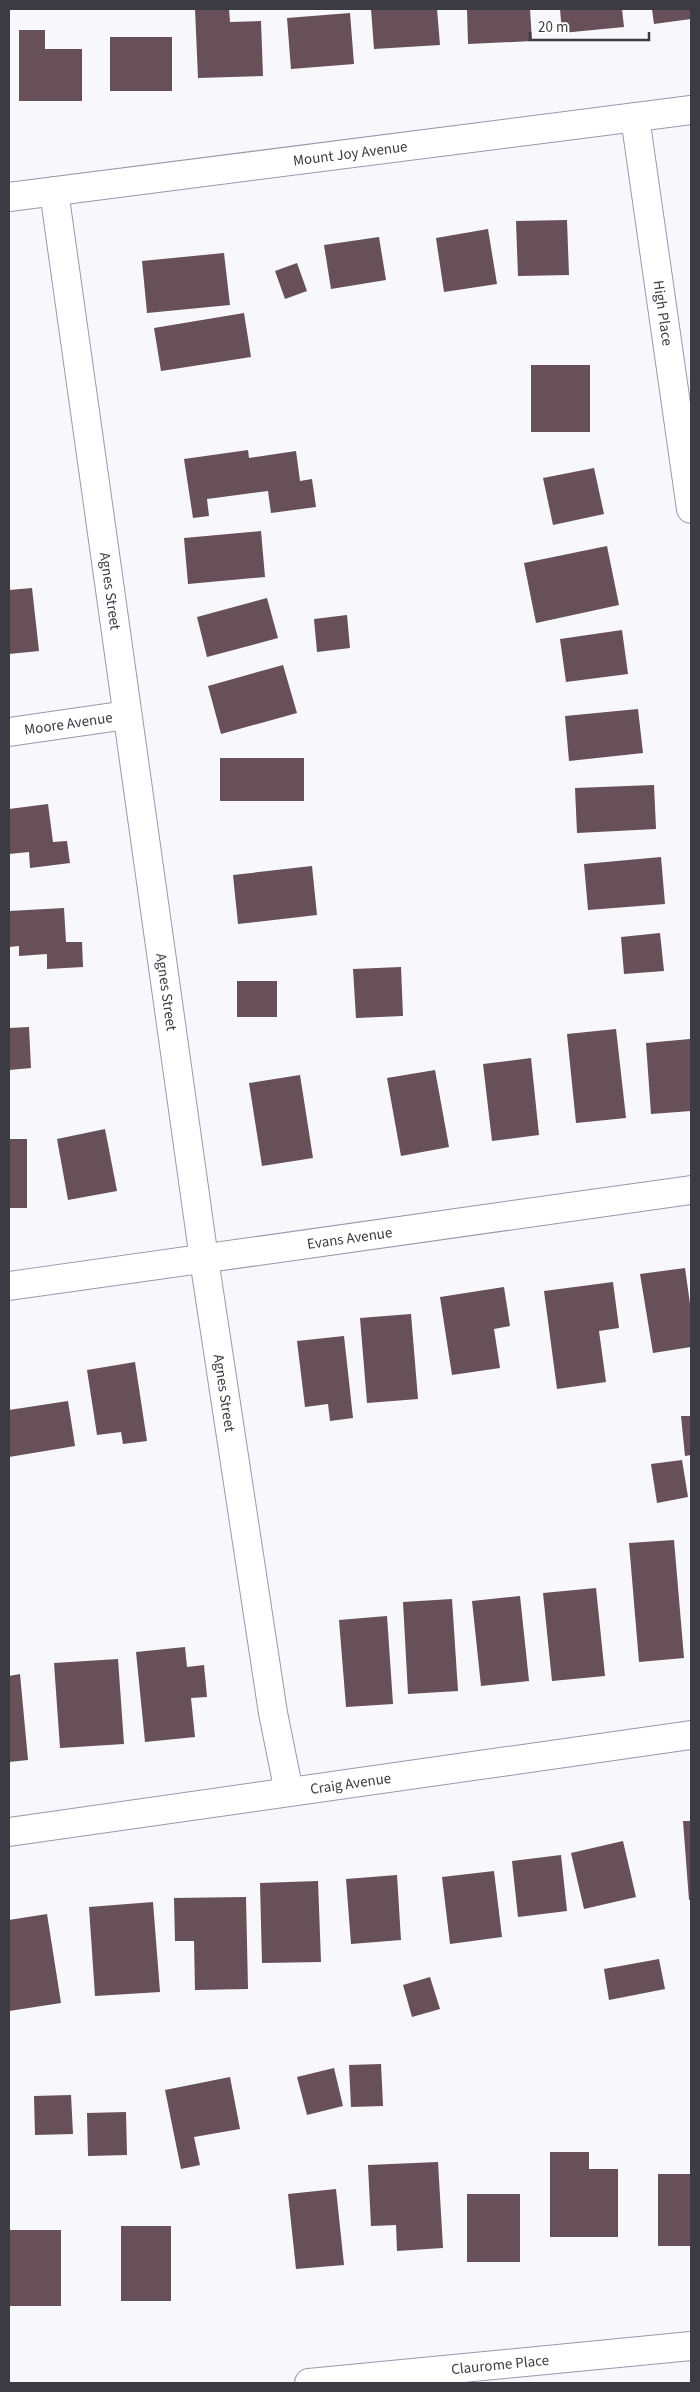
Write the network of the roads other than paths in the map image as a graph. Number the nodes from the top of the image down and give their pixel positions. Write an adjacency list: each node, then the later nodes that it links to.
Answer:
1 (691, 110): 2 (street, Mount Joy Avenue)
2 (636, 117): 3 (street, Mount Joy Avenue); 5 (street, High Place)
3 (54, 192): 4 (street, Mount Joy Avenue); 6 (street, Agnes Street)
4 (9, 197)
5 (691, 509)
6 (127, 715): 7 (street, Moore Avenue); 9 (street, Agnes Street)
7 (9, 732)
8 (691, 1190): 9 (street, Evans Avenue)
9 (204, 1259): 10 (street, Evans Avenue); 12 (street, Agnes Street)
10 (9, 1286)
11 (691, 1735): 12 (street, Craig Avenue)
12 (289, 1792): 13 (street, Craig Avenue)
13 (9, 1832)
14 (691, 2346): 15 (street, Claurome Place)
15 (322, 2383)

